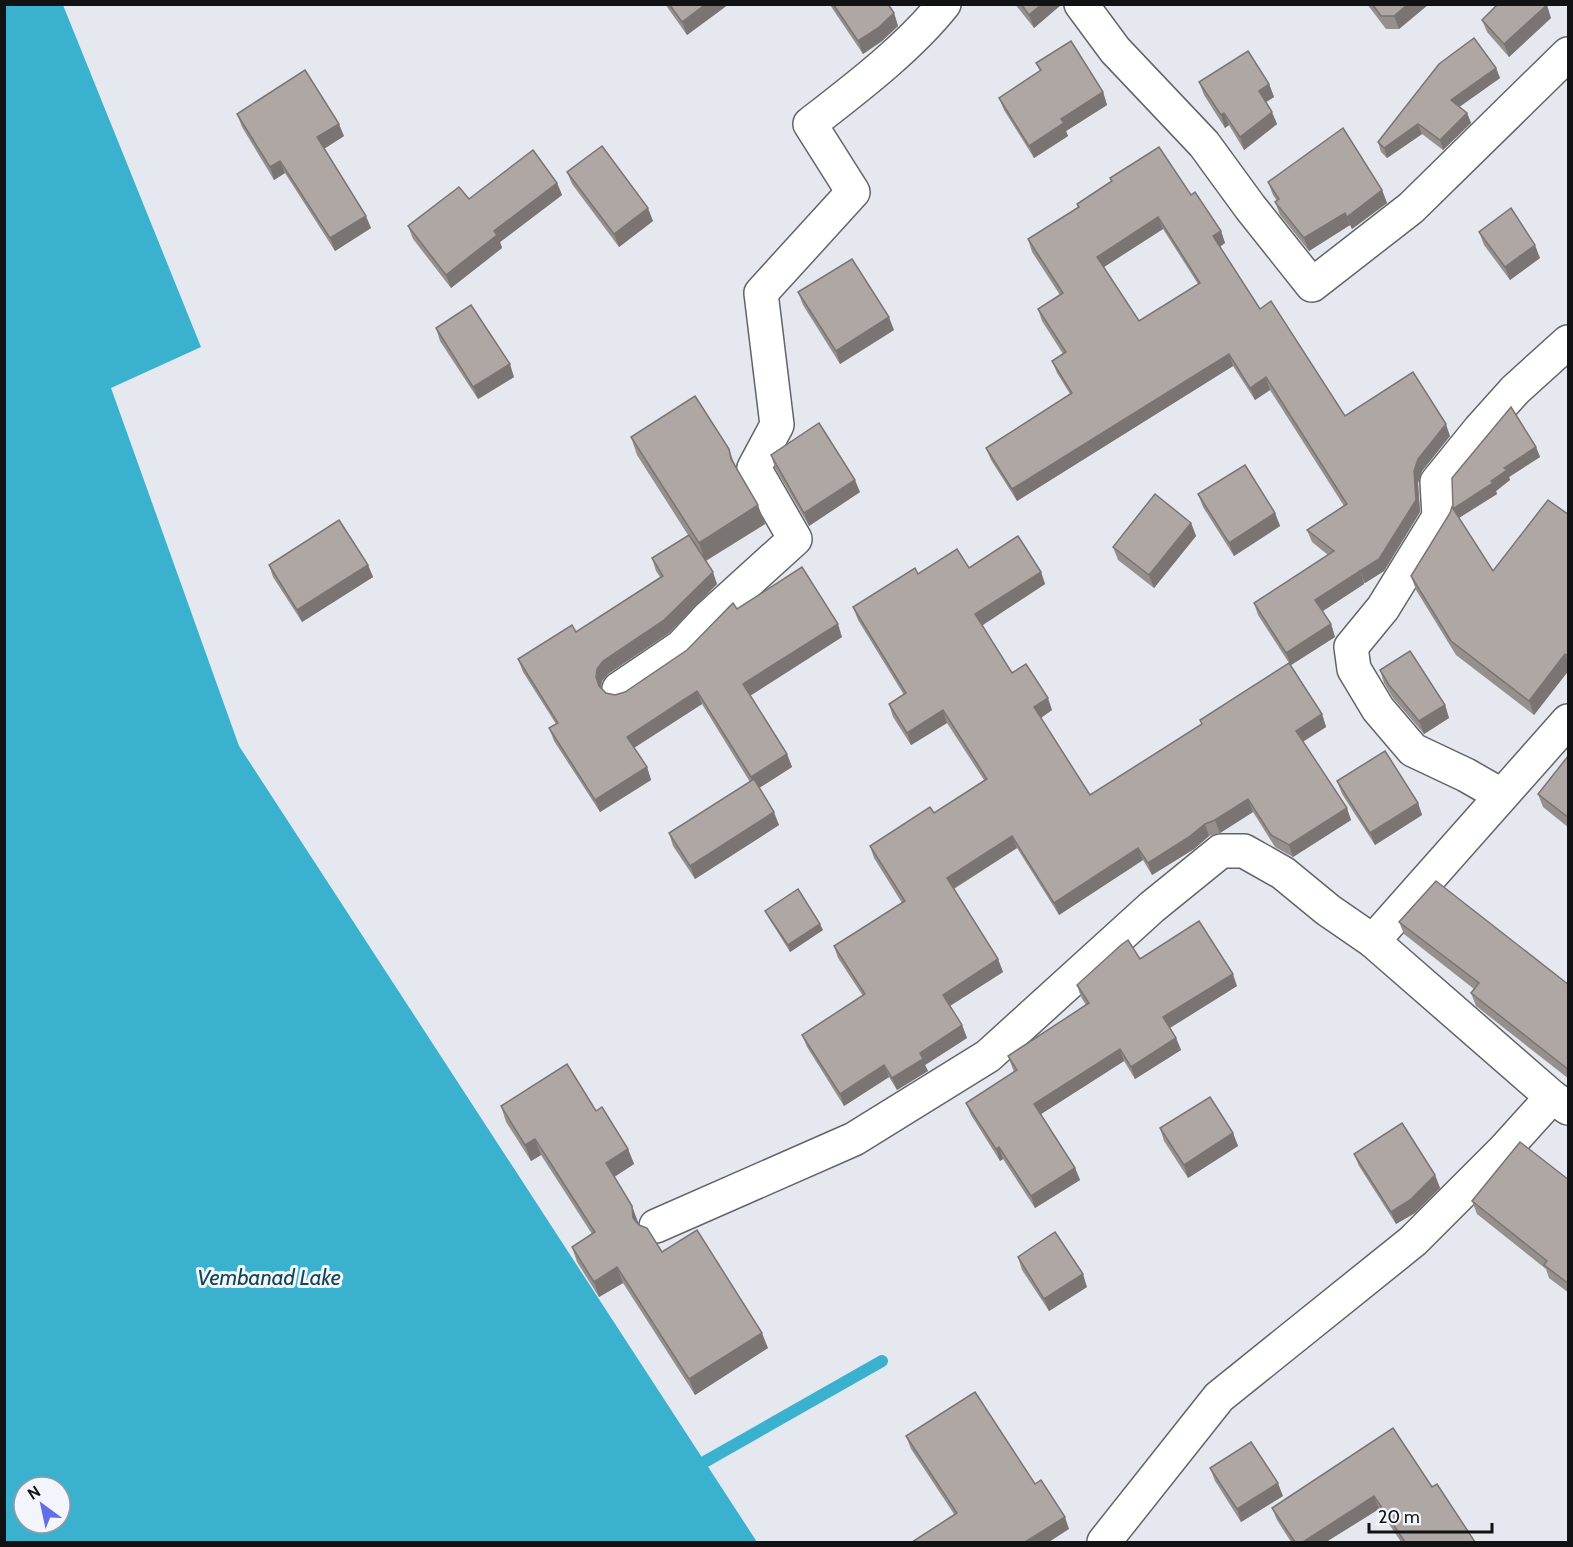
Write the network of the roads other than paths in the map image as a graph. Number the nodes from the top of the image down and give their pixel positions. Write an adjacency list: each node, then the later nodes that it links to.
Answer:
1 (944, 4): 5 (street)
2 (1081, 4): 3 (street)
3 (1569, 54)
4 (1569, 342): 7 (street)
5 (620, 689)
6 (1569, 721): 7 (street)
7 (1501, 795): 8 (street)
8 (1373, 941): 9 (street); 10 (street)
9 (1560, 1102): 11 (street)
10 (656, 1226)
11 (1104, 1542)

